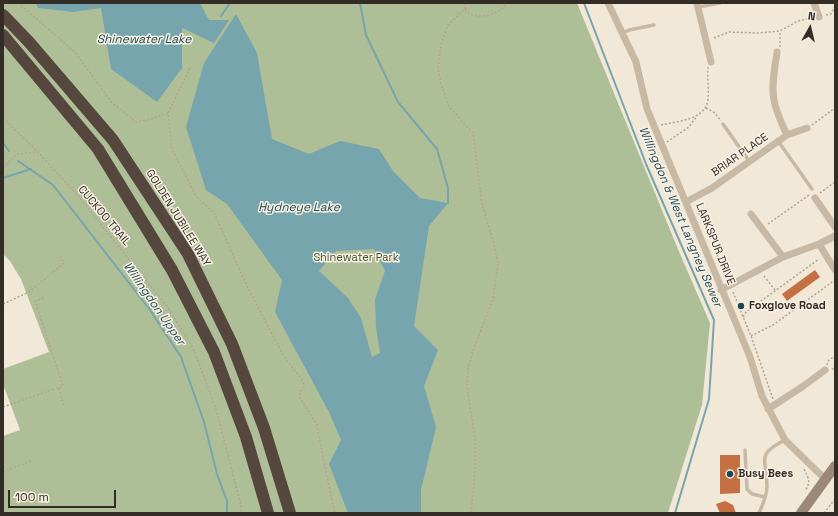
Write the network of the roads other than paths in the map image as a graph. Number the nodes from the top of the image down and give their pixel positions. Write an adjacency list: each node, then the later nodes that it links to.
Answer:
1 (608, 3): 8 (street, LARKSPUR DRIVE)
2 (720, 3): 4 (lane)
3 (814, 3): 6 (street)
4 (697, 5): 11 (street)
5 (3, 15): 36 (highway, GOLDEN JUBILEE WAY)
6 (819, 17)
7 (654, 25): 8 (lane)
8 (623, 33): 20 (street, LARKSPUR DRIVE)
9 (3, 35): 35 (highway)
10 (714, 38): 11 (street)
11 (706, 41): 13 (street)
12 (777, 52): 16 (street)
13 (711, 62)
14 (723, 124): 18 (lane)
15 (807, 128): 16 (street, BRIAR PLACE)
16 (787, 135): 17 (street, BRIAR PLACE)
17 (778, 141): 18 (street, BRIAR PLACE); 19 (lane)
18 (750, 161): 20 (street, BRIAR PLACE)
19 (813, 193): 22 (street)
20 (686, 202): 27 (street, LARKSPUR DRIVE)
21 (751, 214): 25 (street)
22 (835, 227)
23 (835, 236): 24 (street)
24 (819, 244): 25 (street); 26 (street)
25 (783, 257): 27 (street)
26 (835, 270)
27 (721, 290): 29 (street, LARKSPUR DRIVE)
28 (825, 370): 29 (street)
29 (771, 407): 30 (street, LARKSPUR DRIVE)
30 (785, 440): 33 (street, LARKSPUR DRIVE); 34 (lane)
31 (745, 450): 34 (lane)
32 (835, 466): 33 (main road)
33 (825, 479): 38 (main road)
34 (766, 498): 37 (lane)
35 (268, 513)
36 (290, 513)
37 (759, 513)
38 (801, 513)

